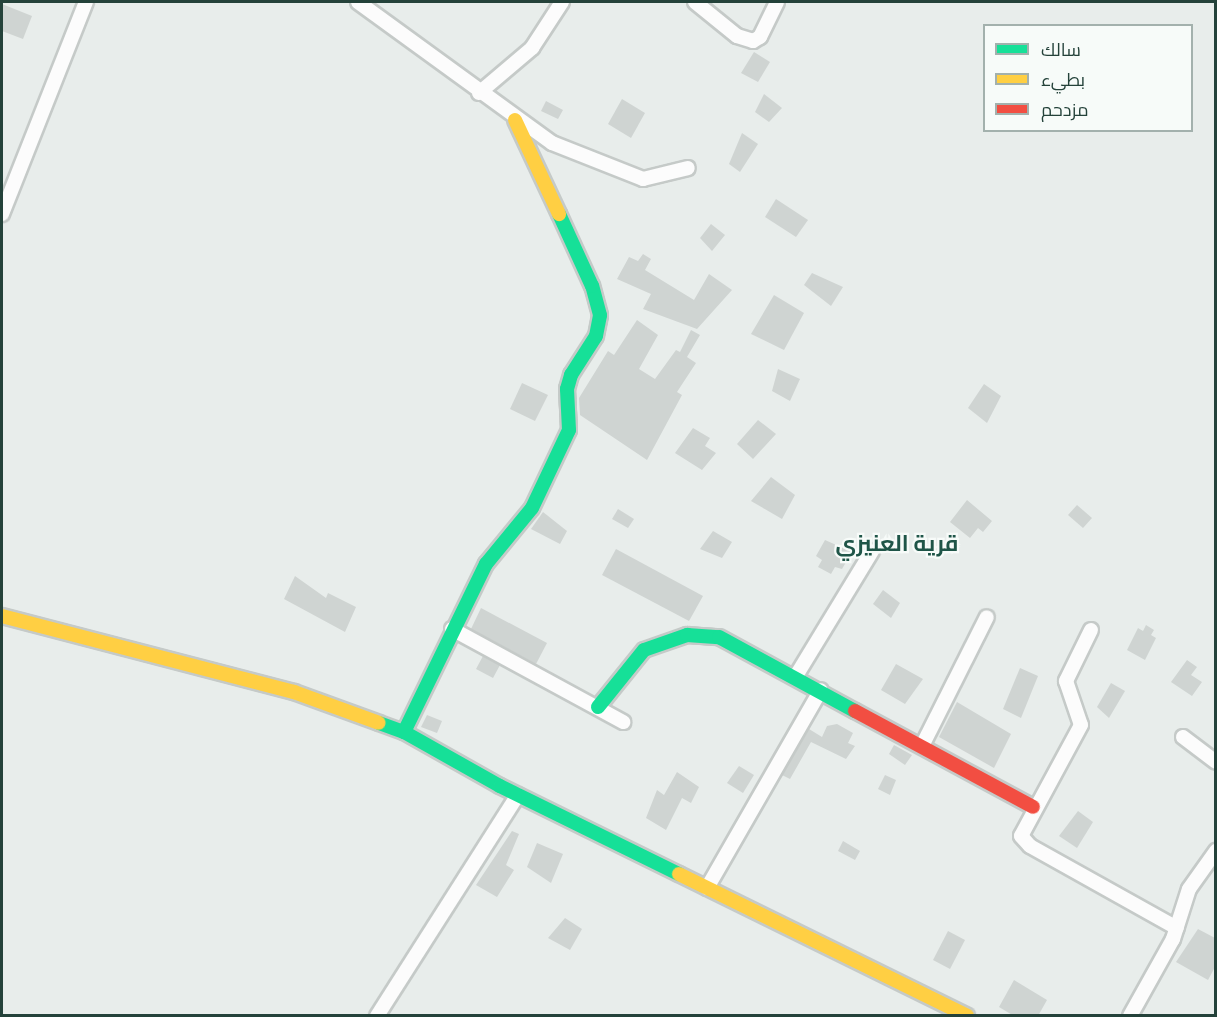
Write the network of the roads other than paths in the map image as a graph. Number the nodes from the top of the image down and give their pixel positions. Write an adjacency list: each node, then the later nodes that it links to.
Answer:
1 (86, 2): 9 (street)
2 (358, 2): 6 (street)
3 (562, 2): 6 (street)
4 (695, 2): 5 (street)
5 (777, 2)
6 (479, 93): 7 (street)
7 (515, 120): 8 (street); 13 (street)
8 (688, 168)
9 (2, 213)
10 (872, 550): 15 (street)
11 (2, 616): 19 (street)
12 (987, 617): 21 (street)
13 (452, 629): 17 (street); 19 (street)
14 (1091, 630): 24 (street)
15 (796, 676): 16 (street); 17 (street)
16 (821, 690): 21 (street); 26 (street)
17 (598, 707): 18 (street)
18 (623, 722)
19 (404, 732): 23 (street)
20 (1184, 736): 22 (street)
21 (922, 746): 24 (street)
22 (1215, 762)
23 (518, 795): 26 (street); 28 (street)
24 (1033, 807): 27 (street)
25 (1215, 851): 27 (street)
26 (707, 888): 29 (street)
27 (1177, 928): 30 (street)
28 (376, 1016)
29 (967, 1016)
30 (1130, 1016)

